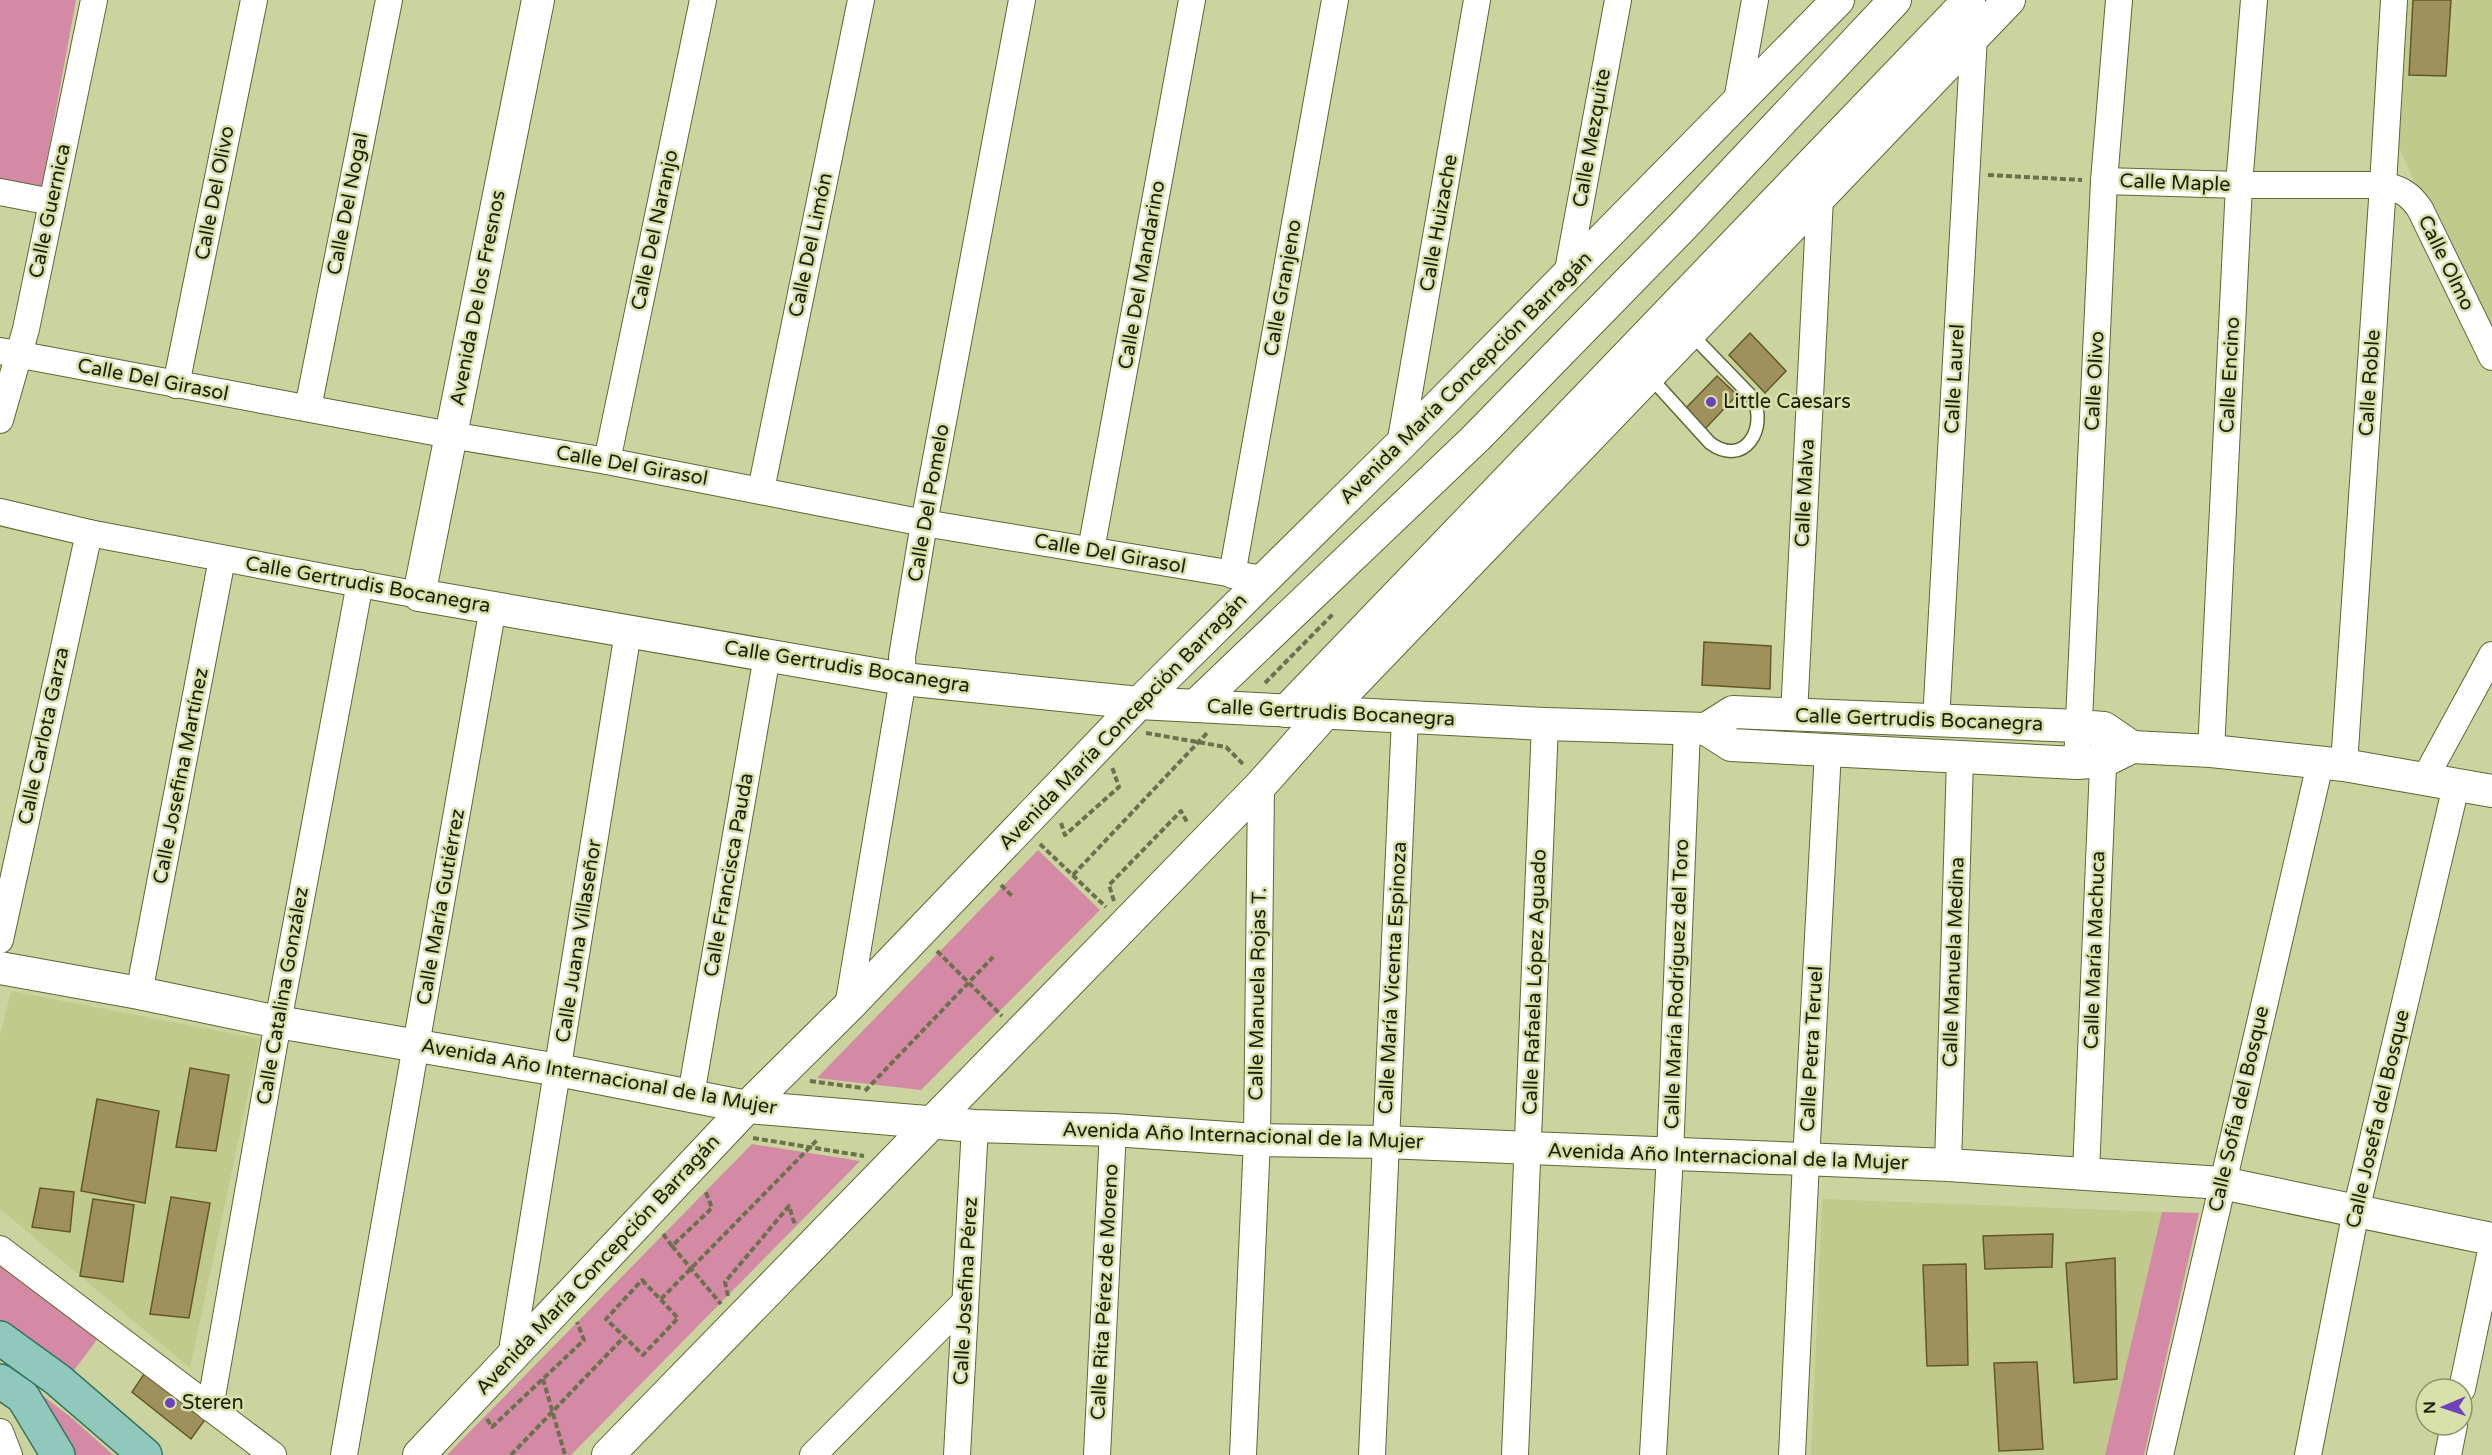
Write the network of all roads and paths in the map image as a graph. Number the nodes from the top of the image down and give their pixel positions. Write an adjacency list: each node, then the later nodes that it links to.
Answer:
1 (94, 0): 28 (street, Calle Guernica)
2 (254, 0): 34 (street, Calle Del Olivo)
3 (389, 0): 35 (street, Calle Del Nogal)
4 (538, 0): 37 (street, Avenida De los Fresnos)
5 (703, 0): 39 (street, Calle Del Naranjo)
6 (861, 0): 40 (street, Calle Del Limón)
7 (1022, 0): 42 (street, Calle Del Pomelo)
8 (1192, 0): 44 (street, Calle Del Mandarino)
9 (1335, 0): 46 (street, Calle Granjeno)
10 (1477, 0): 38 (street, Calle Huizache)
11 (1618, 0): 29 (street, Calle Mezquite)
12 (1755, 0): 21 (street)
13 (1838, 0): 21 (street, Avenida María Concepción Barragán)
14 (1895, 0): 56 (street, Avenida María Concepción Barragán)
15 (1969, 0): 58 (street)
16 (2009, 0): 20 (street)
17 (2119, 0): 23 (street, Calle Olivo)
18 (2254, 0): 24 (street, Calle Encino)
19 (2394, 0): 25 (street, Calle Roble)
20 (1974, 36): 22 (street, Calle Laurel); 27 (street)
21 (1736, 106): 29 (street, Avenida María Concepción Barragán)
22 (1966, 174): 23 (path, Calle Maple); 63 (street, Calle Laurel)
23 (2104, 181): 24 (street, Calle Maple); 65 (street, Calle Olivo)
24 (2239, 185): 25 (street, Calle Maple); 70 (street, Calle Encino)
25 (2384, 185): 32 (street, Calle Olmo); 74 (street, Calle Roble)
26 (0, 192): 28 (street)
27 (1820, 198): 30 (street); 60 (street, Calle Malva)
28 (52, 202): 31 (street, Calle Guernica)
29 (1567, 276): 38 (street, Avenida María Concepción Barragán)
30 (1690, 334): 33 (street); 33 (lane)
31 (10, 352): 34 (street, Calle Del Girasol); 36 (street, Calle Guernica)
32 (2492, 357)
33 (1649, 376): 59 (street)
34 (176, 385): 35 (street, Calle Del Girasol)
35 (308, 408): 37 (street, Calle Del Girasol)
36 (0, 420)
37 (450, 435): 39 (street, Calle Del Girasol); 49 (street, Avenida De los Fresnos)
38 (1400, 445): 47 (street, Avenida María Concepción Barragán)
39 (607, 461): 40 (street, Calle Del Girasol)
40 (761, 490): 42 (street, Calle Del Girasol)
41 (0, 512): 43 (street, Calle Gertrudis Bocanegra)
42 (924, 523): 44 (street, Calle Del Girasol); 55 (street, Calle Del Pomelo)
43 (89, 533): 45 (street, Calle Gertrudis Bocanegra); 87 (street, Calle Carlota Garza)
44 (1091, 550): 46 (street, Calle Del Girasol)
45 (222, 559): 48 (street, Calle Gertrudis Bocanegra); 92 (street, Calle Josefina Martínez)
46 (1232, 575): 47 (street, Calle Del Girasol)
47 (1264, 579): 61 (street, Avenida María Concepción Barragán)
48 (360, 584): 49 (street, Calle Gertrudis Bocanegra); 96 (street, Calle Catalina González)
49 (419, 595): 50 (street, Calle Gertrudis Bocanegra)
50 (493, 607): 51 (street, Calle Gertrudis Bocanegra); 98 (street, Calle María Gutiérrez)
51 (628, 632): 53 (street, Calle Gertrudis Bocanegra); 99 (street, Calle Juana Villaseñor)
52 (2492, 655): 76 (street)
53 (767, 656): 55 (street, Calle Gertrudis Bocanegra); 103 (street, Calle Francisca Pauda)
54 (1276, 673): 57 (path)
55 (903, 679): 61 (street, Calle Gertrudis Bocanegra); 93 (street, Calle Del Pomelo)
56 (1195, 706): 57 (street, Calle Gertrudis Bocanegra); 61 (street, Calle Gertrudis Bocanegra)
57 (1235, 708): 58 (street, Calle Gertrudis Bocanegra); 67 (path)
58 (1286, 711): 59 (street, Calle Gertrudis Bocanegra)
59 (1325, 713): 62 (street, Calle Gertrudis Bocanegra); 75 (street)
60 (1794, 715): 63 (street, Calle Gertrudis Bocanegra); 66 (street, Calle Gertrudis Bocanegra)
61 (1141, 718): 67 (path); 93 (street, Avenida María Concepción Barragán)
62 (1406, 718): 64 (street, Calle Gertrudis Bocanegra); 111 (street, Calle María Vicenta Espinoza)
63 (1936, 721): 65 (street, Calle Gertrudis Bocanegra)
64 (1545, 724): 66 (street, Calle Gertrudis Bocanegra); 113 (street, Calle Rafaela López Aguado)
65 (2091, 727): 68 (street); 72 (street, Calle María Machuca)
66 (1697, 729): 69 (street, Calle Gertrudis Bocanegra); 114 (street, Calle María Rodríguez del Toro)
67 (1198, 742): 75 (path); 82 (path)
68 (2132, 747): 70 (street, Calle Gertrudis Bocanegra); 72 (street, Calle Gertrudis Bocanegra)
69 (1828, 751): 71 (street, Calle Gertrudis Bocanegra); 115 (street, Calle Petra Teruel)
70 (2211, 751): 74 (street, Calle Gertrudis Bocanegra)
71 (1960, 758): 72 (street, Calle Gertrudis Bocanegra); 117 (street, Calle Manuela Medina)
72 (2090, 762): 118 (street, Calle María Machuca)
73 (1110, 764): 79 (path)
74 (2332, 765): 76 (street, Calle Gertrudis Bocanegra); 119 (street, Calle Sofía del Bosque)
75 (1249, 780): 106 (street); 110 (street, Calle Manuela Rojas T.)
76 (2424, 780): 77 (street, Calle Gertrudis Bocanegra)
77 (2456, 786): 78 (street, Calle Gertrudis Bocanegra); 121 (street, Calle Josefa del Bosque)
78 (2492, 791)
79 (1052, 826)
80 (1190, 828): 85 (path)
81 (1038, 842): 82 (path)
82 (1073, 875): 86 (path)
83 (999, 882): 84 (path)
84 (1012, 896)
85 (1115, 906)
86 (1109, 910)
87 (0, 940)
88 (934, 949): 91 (path)
89 (993, 957): 91 (path)
90 (0, 968): 92 (street, Avenida Año Internacional de la Mujer)
91 (969, 982): 95 (path); 101 (path)
92 (139, 993): 96 (street, Avenida Año Internacional de la Mujer)
93 (848, 1007): 104 (street, Avenida María Concepción Barragán)
94 (1011, 1008): 95 (path)
95 (1002, 1017): 97 (path)
96 (278, 1022): 98 (street, Avenida Año Internacional de la Mujer); 138 (street, Calle Catalina González)
97 (994, 1025)
98 (417, 1044): 99 (street, Avenida Año Internacional de la Mujer); 147 (street, Calle María Gutiérrez)
99 (558, 1070): 103 (street, Avenida Año Internacional de la Mujer); 134 (street, Calle Juana Villaseñor)
100 (814, 1073): 101 (path)
101 (868, 1088): 102 (path); 105 (path)
102 (879, 1090)
103 (691, 1095): 104 (street, Avenida Año Internacional de la Mujer)
104 (747, 1107): 105 (street, Avenida Año Internacional de la Mujer); 134 (street, Avenida María Concepción Barragán)
105 (842, 1115): 106 (street, Avenida Año Internacional de la Mujer); 112 (path)
106 (933, 1122): 107 (street, Avenida Año Internacional de la Mujer); 151 (street)
107 (975, 1126): 108 (street, Avenida Año Internacional de la Mujer); 130 (street, Calle Josefina Pérez)
108 (1113, 1130): 110 (street, Avenida Año Internacional de la Mujer); 154 (street, Calle Rita Pérez de Moreno)
109 (751, 1138): 112 (path)
110 (1257, 1140): 111 (street, Avenida Año Internacional de la Mujer); 155 (street, Calle Manuela Rojas T.)
111 (1385, 1142): 113 (street, Avenida Año Internacional de la Mujer); 156 (street, Calle María Vicenta Espinoza)
112 (810, 1147): 116 (path); 128 (path)
113 (1528, 1148): 114 (street, Avenida Año Internacional de la Mujer); 157 (street, Calle Rafaela López Aguado)
114 (1670, 1155): 115 (street, Avenida Año Internacional de la Mujer); 158 (street, Calle María Rodríguez del Toro)
115 (1806, 1161): 117 (street, Avenida Año Internacional de la Mujer); 159 (street, Calle Petra Teruel)
116 (861, 1165)
117 (1948, 1166): 118 (street, Avenida Año Internacional de la Mujer)
118 (2086, 1173): 119 (street, Avenida Año Internacional de la Mujer)
119 (2222, 1183): 121 (street, Avenida Año Internacional de la Mujer); 160 (street, Calle Sofía del Bosque)
120 (704, 1187): 125 (path)
121 (2356, 1211): 124 (street, Avenida Año Internacional de la Mujer); 161 (street, Calle Josefa del Bosque)
122 (659, 1230): 125 (path)
123 (798, 1233): 128 (path)
124 (2492, 1239)
125 (672, 1246): 128 (path)
126 (2492, 1246): 135 (street)
127 (0, 1249): 138 (street)
128 (692, 1268): 129 (path)
129 (661, 1299): 132 (path); 132 (path)
130 (965, 1302): 152 (street); 153 (street, Calle Josefina Pérez)
131 (575, 1316): 136 (path)
132 (624, 1336): 139 (path)
133 (0, 1338): 145 (main road)
134 (511, 1357): 148 (street, Avenida María Concepción Barragán)
135 (2465, 1377)
136 (543, 1379): 139 (path); 140 (path)
137 (0, 1381): 144 (main road)
138 (210, 1408): 146 (street)
139 (551, 1413): 149 (path); 150 (path)
140 (487, 1417)
141 (0, 1432): 143 (street)
142 (2452, 1437): 162 (street)
143 (9, 1455)
144 (58, 1455)
145 (145, 1455)
146 (273, 1455)
147 (344, 1455)
148 (419, 1455)
149 (511, 1455)
150 (565, 1455)
151 (608, 1455)
152 (813, 1455)
153 (957, 1455)
154 (1097, 1455)
155 (1243, 1455)
156 (1372, 1455)
157 (1515, 1455)
158 (1653, 1455)
159 (1792, 1455)
160 (2160, 1455)
161 (2308, 1455)
162 (2448, 1455)

